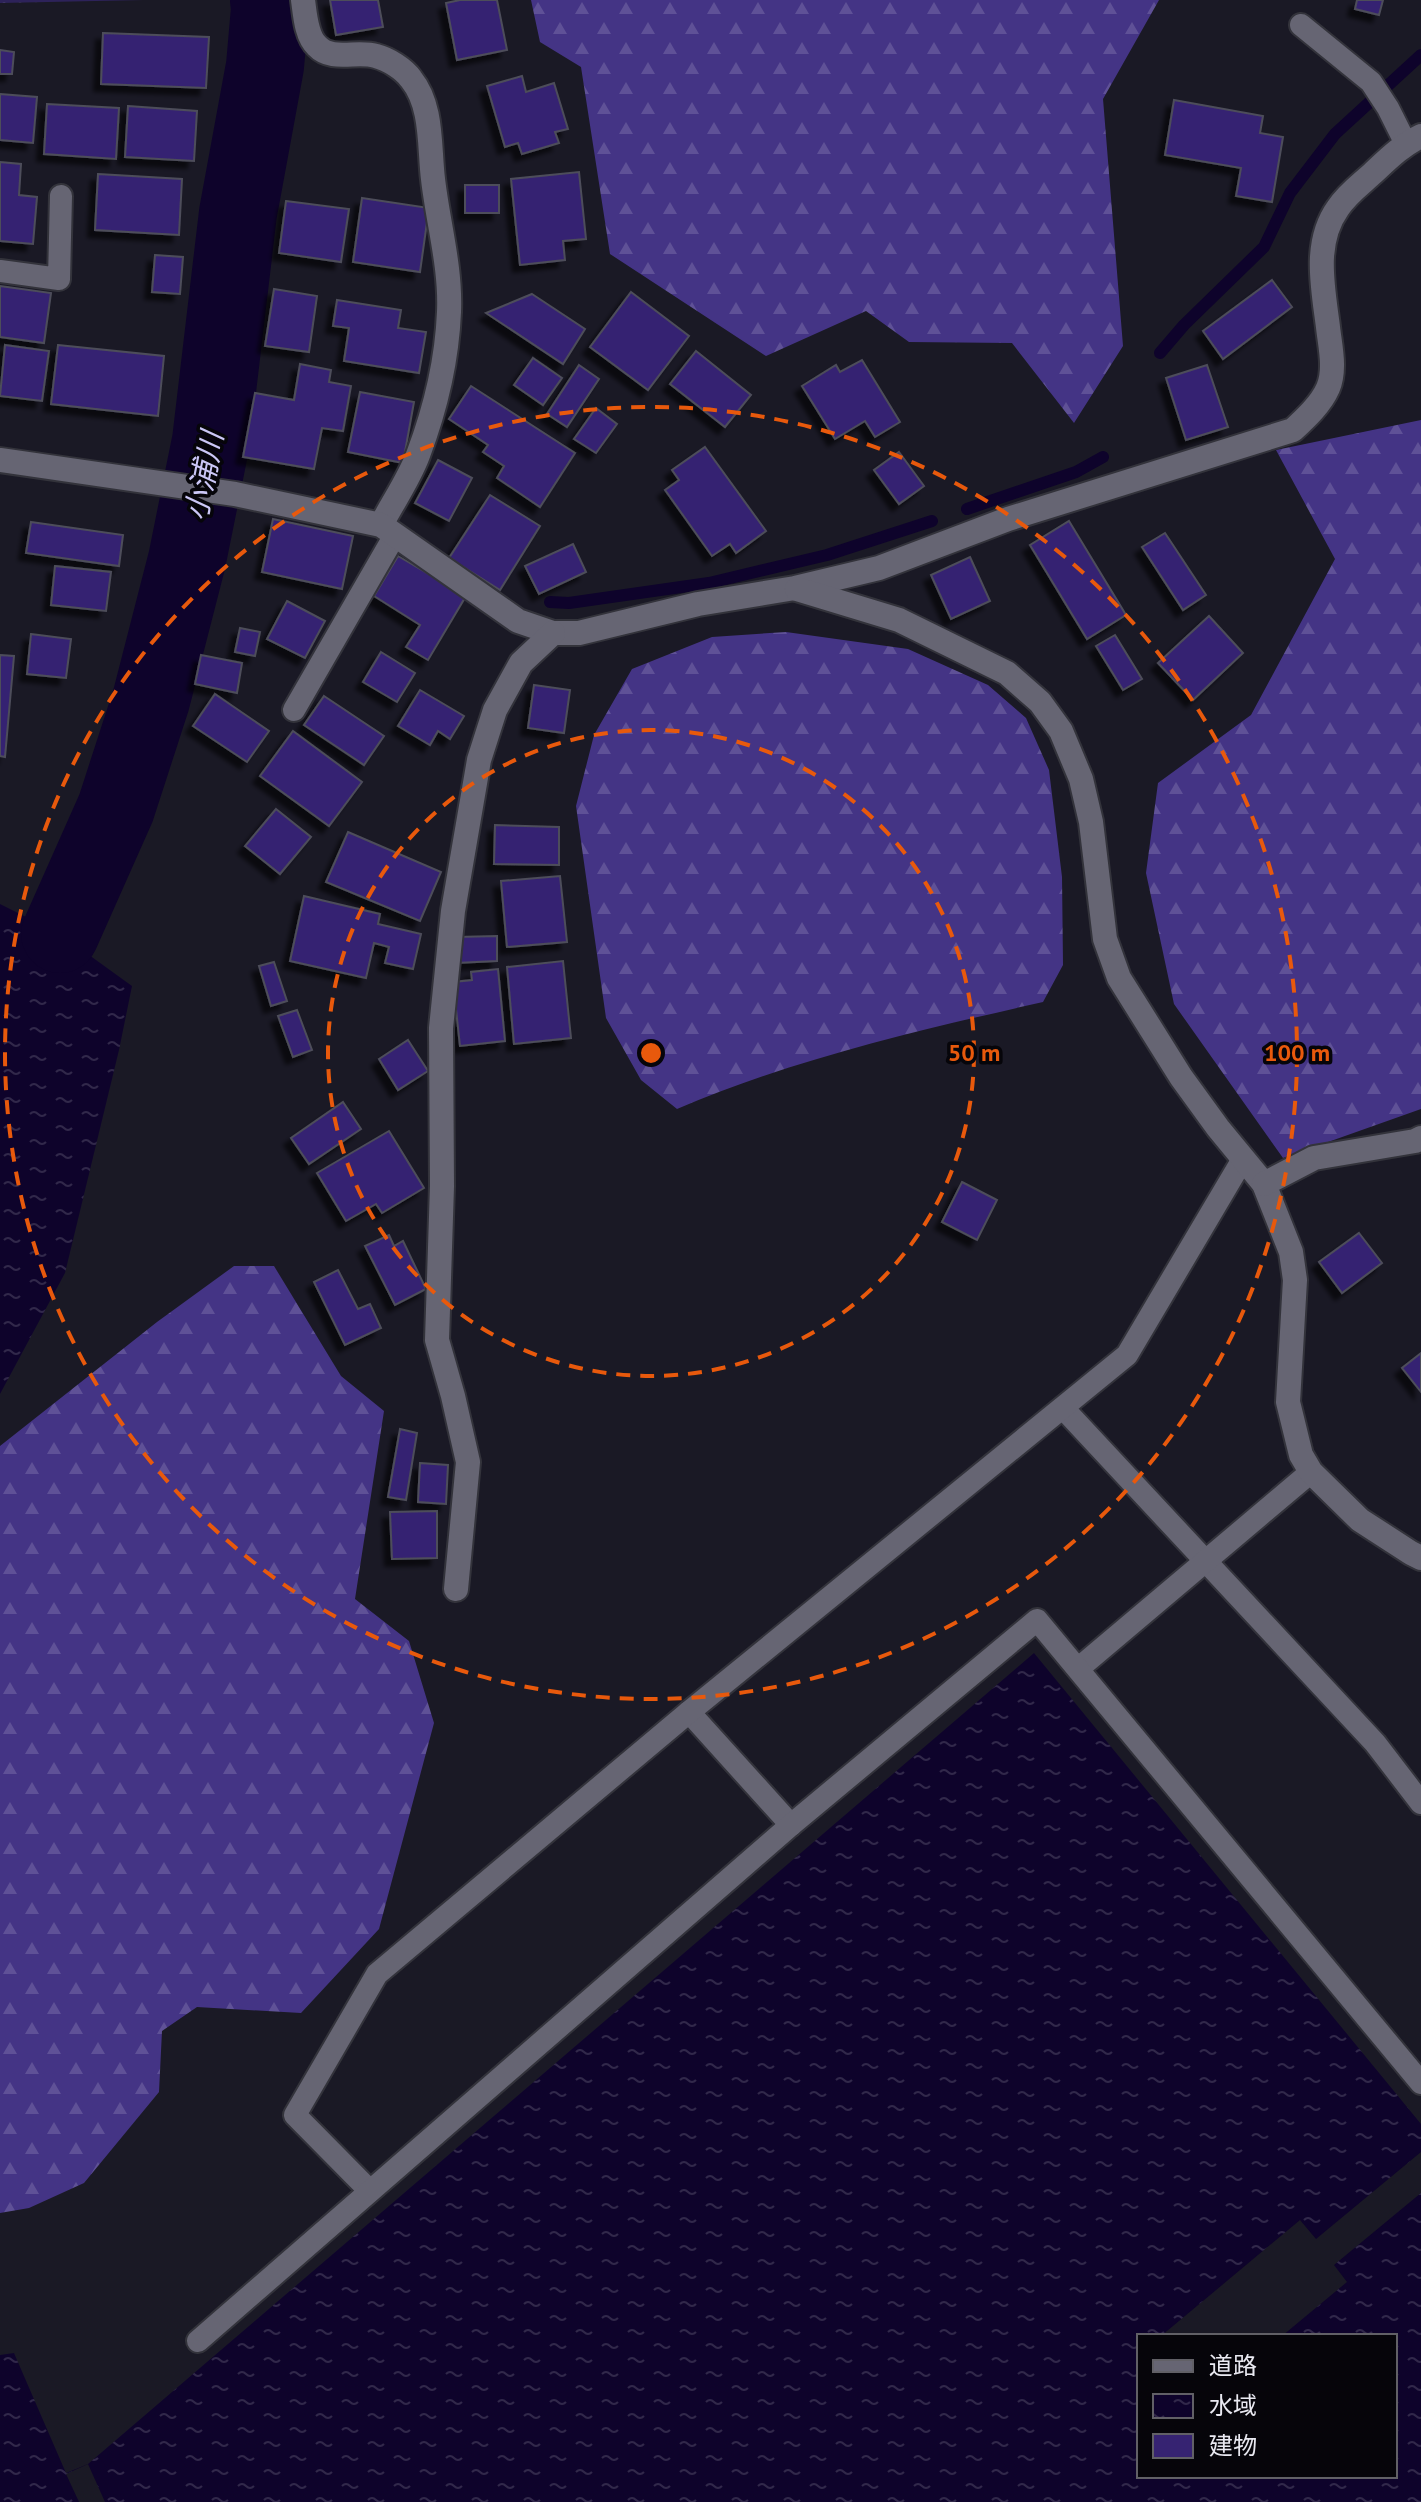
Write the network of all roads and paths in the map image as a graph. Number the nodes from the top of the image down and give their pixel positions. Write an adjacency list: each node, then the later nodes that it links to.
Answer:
1 (303, 0): 7 (street)
2 (1301, 25): 3 (lane)
3 (1413, 140): 8 (street)
4 (61, 196): 5 (lane)
5 (0, 271)
6 (0, 460): 7 (street)
7 (388, 530): 9 (street); 10 (lane)
8 (795, 588): 9 (street); 12 (street)
9 (553, 633): 18 (street)
10 (294, 710)
11 (1421, 1138): 13 (street)
12 (1243, 1159): 13 (street); 14 (lane)
13 (1264, 1184): 15 (street)
14 (1063, 1408): 17 (lane); 20 (lane)
15 (1311, 1472): 16 (street); 17 (lane)
16 (1421, 1558)
17 (1203, 1561): 19 (lane); 21 (lane)
18 (456, 1589)
19 (1079, 1668): 22 (lane); 23 (lane)
20 (689, 1712): 22 (lane); 24 (lane)
21 (1421, 1803)
22 (791, 1825): 24 (lane)
23 (1421, 2083)
24 (370, 2191): 25 (lane)
25 (198, 2341)

